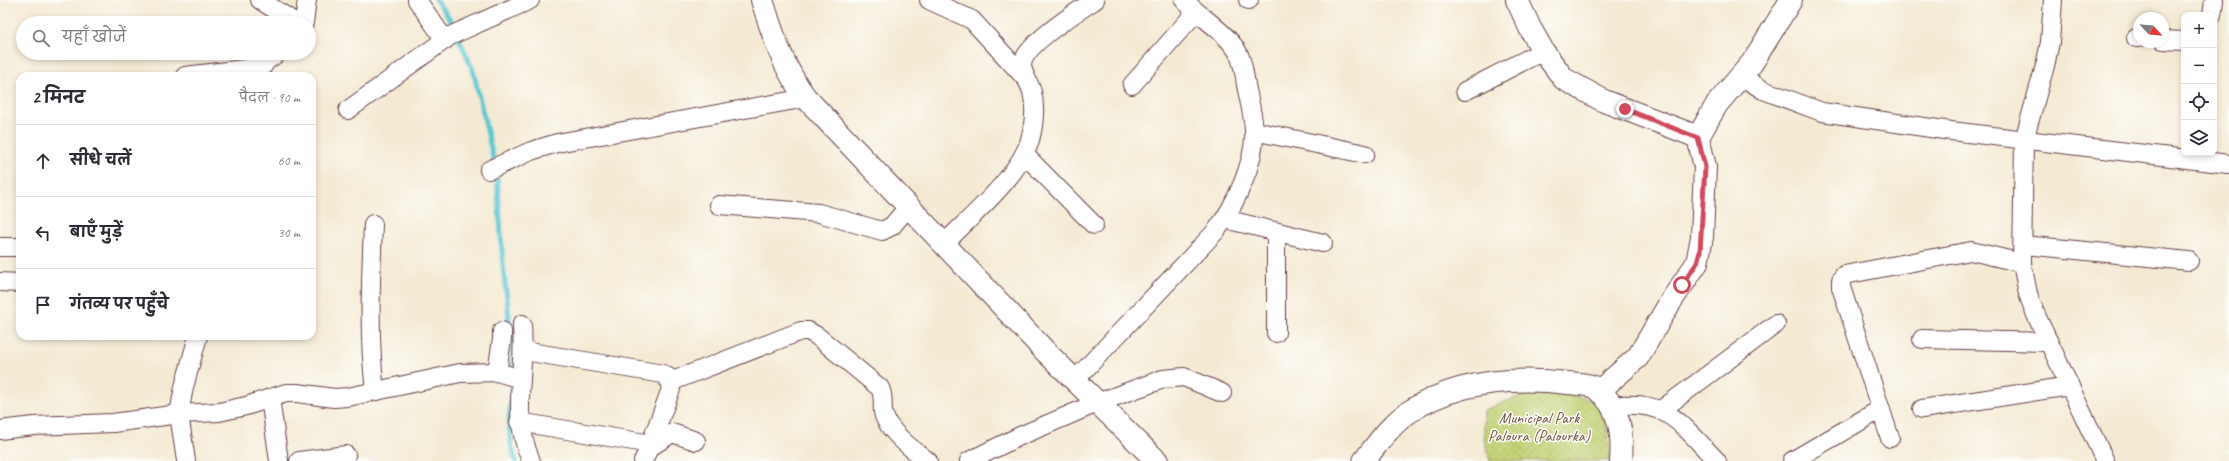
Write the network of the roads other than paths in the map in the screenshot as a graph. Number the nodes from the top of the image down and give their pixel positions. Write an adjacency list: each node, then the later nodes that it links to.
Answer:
1 (260, 0): 14 (street)
2 (307, 0): 15 (street)
3 (417, 0): 16 (street)
4 (530, 0): 16 (street)
5 (762, 0): 26 (street)
6 (929, 0): 23 (street)
7 (1094, 0): 23 (street)
8 (1517, 0): 19 (street)
9 (1791, 0): 22 (street)
10 (2053, 0): 30 (street)
11 (2214, 0): 13 (street)
12 (1190, 6): 24 (street); 28 (street)
13 (2212, 12)
14 (285, 16)
15 (305, 16)
16 (451, 36): 27 (street)
17 (2169, 40): 18 (street)
18 (2181, 41)
19 (1543, 51): 25 (street); 29 (street)
20 (271, 60): 21 (street)
21 (259, 72)
22 (1741, 76): 29 (street); 30 (street)
23 (1028, 81): 31 (street)
24 (1132, 85)
25 (1464, 91)
26 (806, 98): 36 (street); 38 (street)
27 (348, 110)
28 (1254, 131): 32 (street); 39 (street)
29 (1698, 138): 65 (street)
30 (2024, 140): 33 (street); 45 (street)
31 (1024, 154): 41 (street); 44 (street)
32 (1365, 154)
33 (2181, 155)
34 (2195, 156): 35 (street)
35 (2229, 164)
36 (495, 168)
37 (719, 205): 38 (street)
38 (908, 207): 44 (street)
39 (1225, 219): 42 (street); 61 (street)
40 (373, 224): 64 (street)
41 (1094, 225)
42 (1276, 232): 43 (street); 55 (street)
43 (1322, 243)
44 (944, 244): 61 (street)
45 (2024, 245): 48 (street); 49 (street)
46 (0, 247): 47 (street)
47 (16, 247)
48 (2189, 261)
49 (2022, 263): 58 (street); 70 (street)
50 (0, 282): 51 (street)
51 (16, 283)
52 (522, 324): 59 (street)
53 (1776, 324): 71 (street)
54 (502, 331): 60 (street)
55 (1276, 333)
56 (1922, 339): 58 (street)
57 (197, 340): 73 (street)
58 (2049, 342): 63 (street)
59 (524, 351): 60 (street); 62 (street)
60 (509, 376): 64 (street); 74 (street)
61 (1074, 381): 68 (street)
62 (670, 382): 78 (street); 84 (street)
63 (2070, 386): 72 (street); 91 (street)
64 (375, 391): 67 (street)
65 (1599, 391): 69 (street); 87 (street)
66 (1222, 393): 68 (street)
67 (270, 398): 73 (street); 81 (street)
68 (1097, 403): 85 (street); 86 (street)
69 (1614, 406): 71 (street); 88 (street)
70 (1881, 409): 76 (street); 90 (street)
71 (1661, 410): 89 (street)
72 (1922, 410)
73 (180, 414): 75 (street); 80 (street)
74 (519, 422): 78 (street); 83 (street)
75 (0, 430)
76 (1890, 438)
77 (696, 441): 78 (street)
78 (647, 451)
79 (346, 454): 82 (street)
80 (186, 461)
81 (279, 461)
82 (299, 461)
83 (531, 461)
84 (928, 461)
85 (969, 461)
86 (1157, 461)
87 (1364, 461)
88 (1621, 461)
89 (1717, 461)
90 (1792, 461)
91 (2105, 461)

